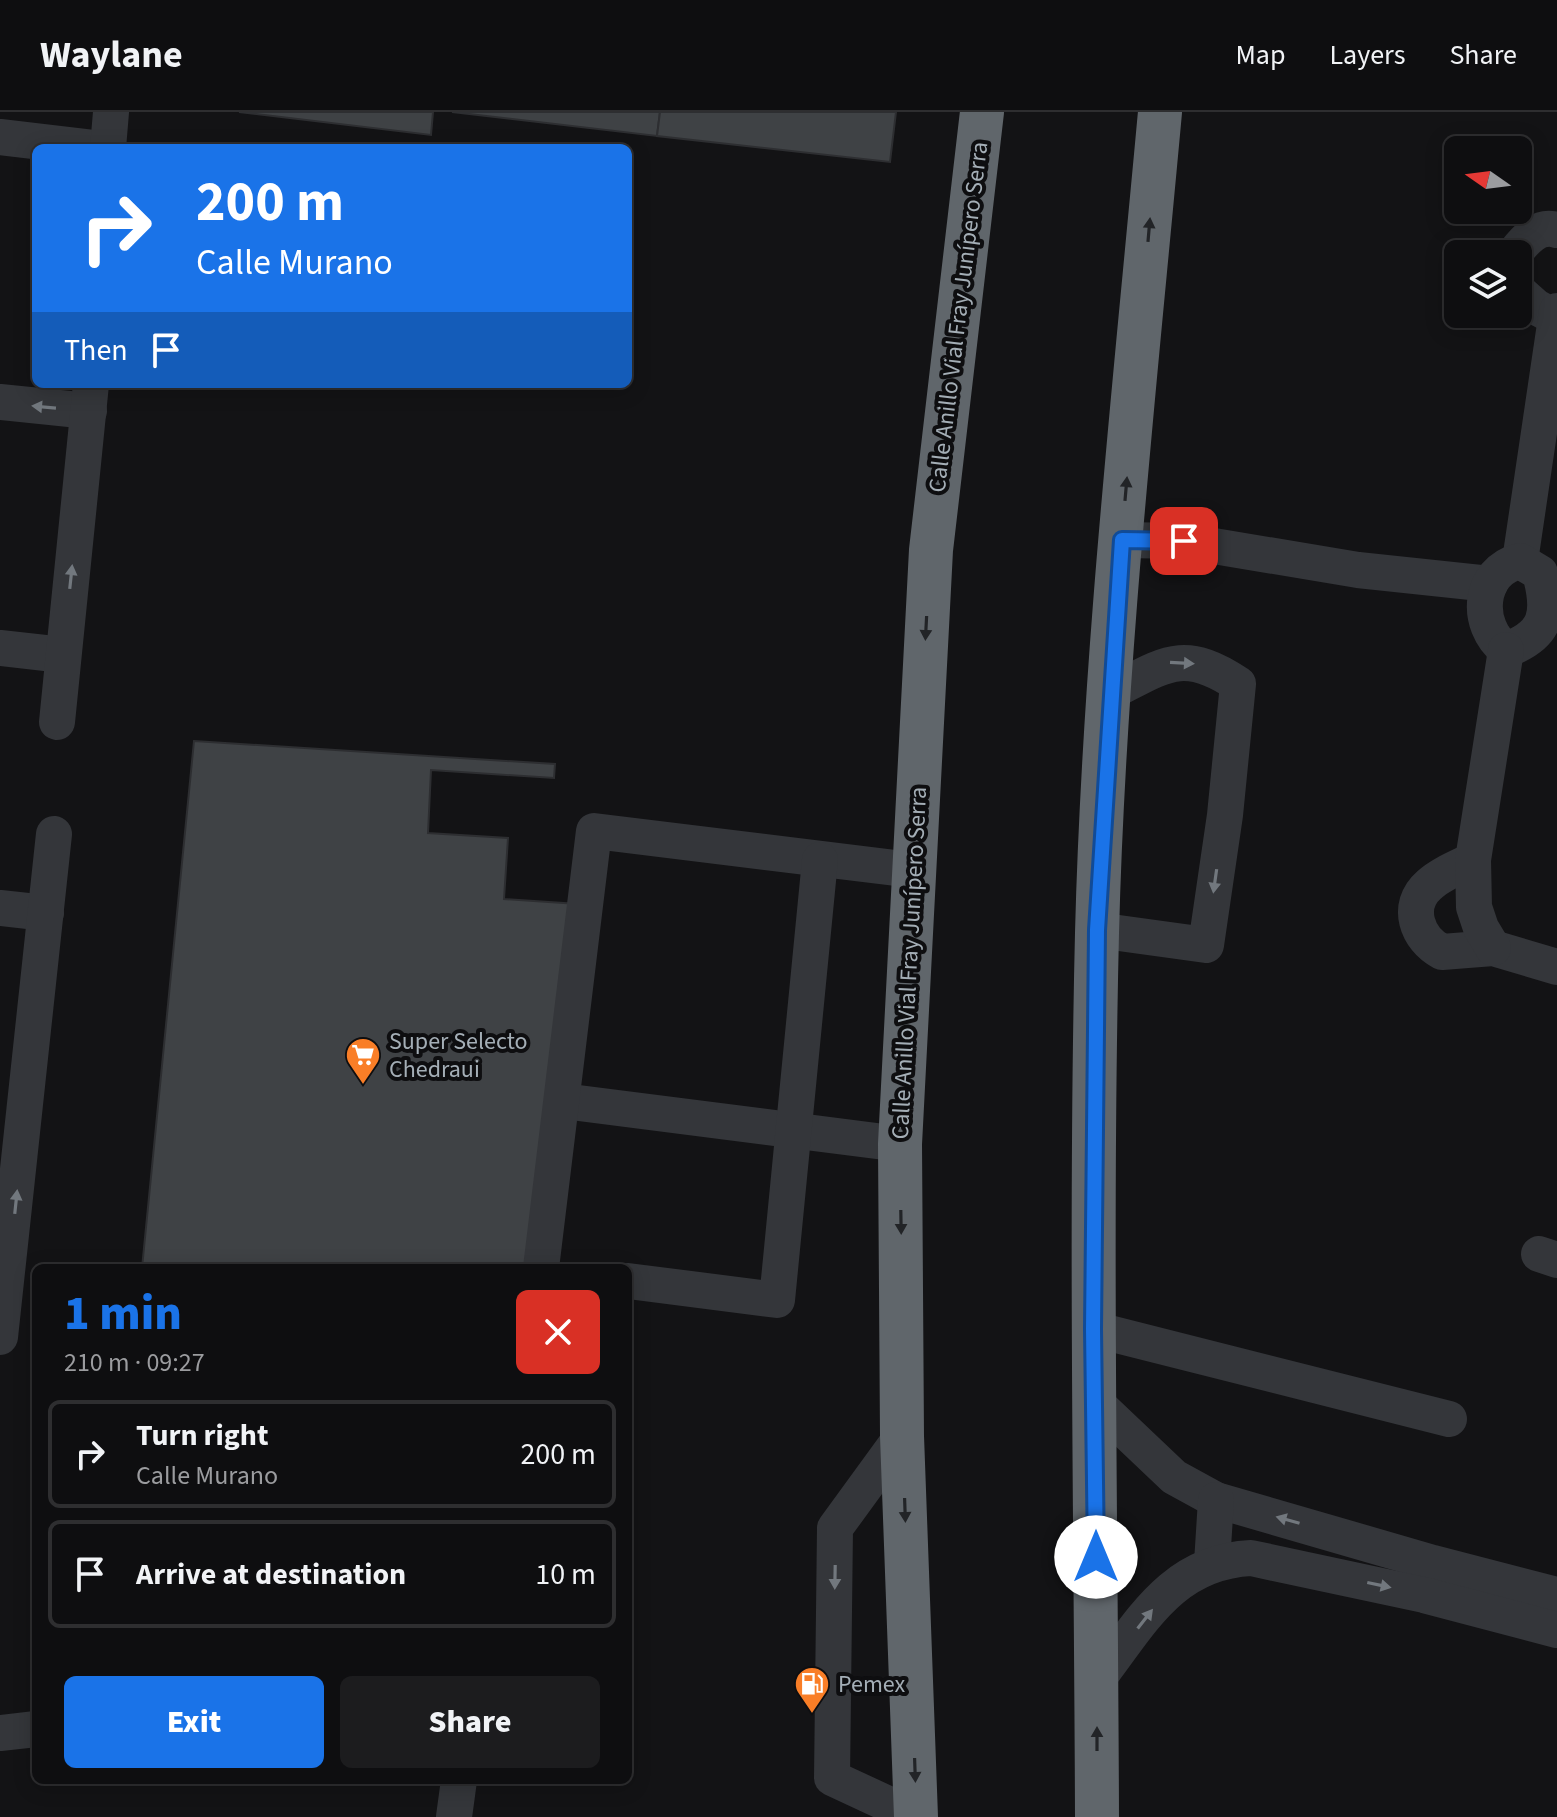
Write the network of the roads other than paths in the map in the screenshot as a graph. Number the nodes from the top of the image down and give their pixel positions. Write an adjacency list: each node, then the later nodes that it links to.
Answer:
1 (111, 112): 7 (street)
2 (1137, 112): 8 (highway)
3 (1160, 112): 8 (highway)
4 (983, 125): 27 (highway, Calle Anillo Vial Fray Junípero Serra, one-way to 27)
5 (0, 137): 6 (street)
6 (59, 144)
7 (108, 144)
8 (1154, 171): 15 (highway, one-way to 8)
9 (1557, 230): 10 (street)
10 (1525, 240)
11 (1532, 303): 12 (street)
12 (1556, 314): 16 (street)
13 (90, 397): 14 (street, one-way to 14); 21 (street, one-way to 13)
14 (0, 402)
15 (1122, 540): 17 (street); 22 (highway)
16 (1520, 561): 17 (street); 18 (street)
17 (1474, 596): 20 (street)
18 (1551, 618): 20 (street)
19 (0, 648): 21 (street)
20 (1506, 650): 26 (street)
21 (63, 655): 23 (street)
22 (1111, 692): 30 (highway); 30 (street, one-way to 30)
23 (57, 722)
24 (54, 834): 29 (street)
25 (820, 860): 27 (street); 33 (street); 34 (street)
26 (1473, 860): 31 (street); 31 (street)
27 (912, 870): 35 (highway, Calle Anillo Vial Fray Junípero Serra)
28 (0, 908): 29 (street)
29 (46, 913): 37 (street, one-way to 29)
30 (1097, 930): 39 (highway)
31 (1493, 948): 32 (street)
32 (1557, 967)
33 (563, 1101): 34 (street); 36 (street)
34 (793, 1133): 35 (street); 38 (street)
35 (900, 1144): 43 (highway, Calle Anillo Vial Fray Junípero Serra, one-way to 43)
36 (542, 1264)
37 (4, 1280): 40 (street)
38 (632, 1282)
39 (1093, 1329): 41 (highway); 42 (street)
40 (0, 1337)
41 (1095, 1402): 44 (street); 49 (highway)
42 (1449, 1419)
43 (902, 1436): 54 (highway, Calle Anillo Vial Fray Junípero Serra, one-way to 54); 54 (street, one-way to 54)
44 (1216, 1500): 45 (street); 46 (street, one-way to 44)
45 (1212, 1563): 46 (street, one-way to 46); 49 (street, one-way to 45)
46 (1428, 1579): 47 (street); 48 (street)
47 (1557, 1595)
48 (1557, 1630)
49 (1097, 1680): 55 (highway, one-way to 49)
50 (32, 1729): 51 (street)
51 (0, 1733)
52 (458, 1784): 53 (street)
53 (454, 1817)
54 (916, 1817)
55 (1097, 1817)

